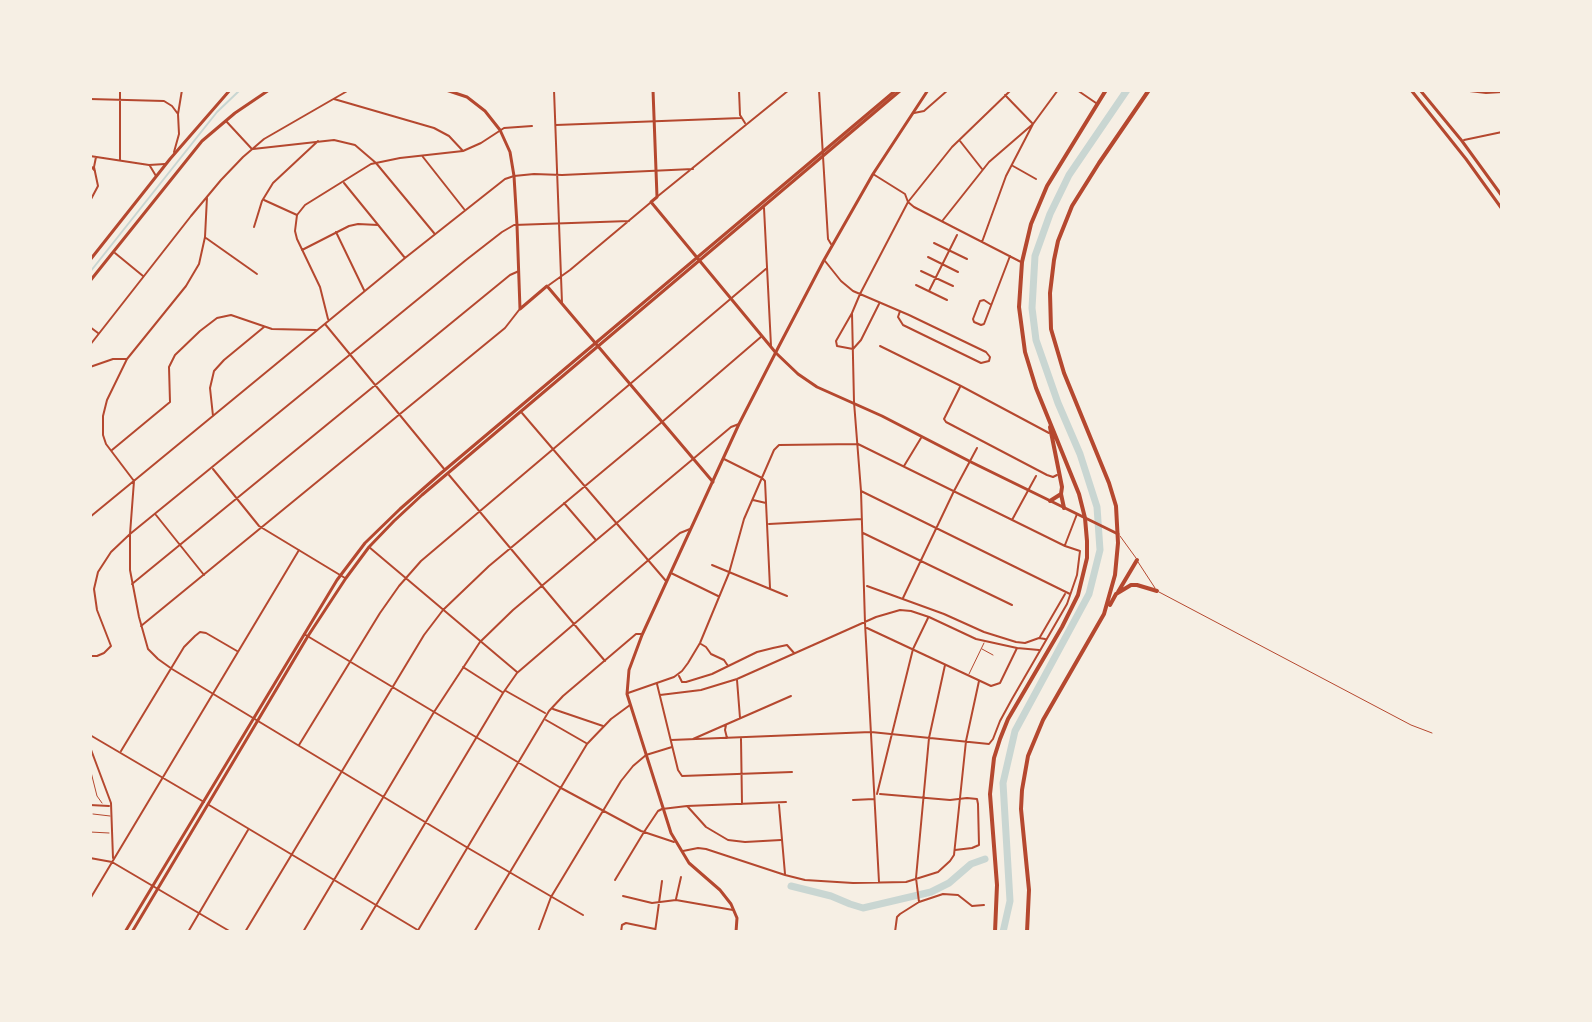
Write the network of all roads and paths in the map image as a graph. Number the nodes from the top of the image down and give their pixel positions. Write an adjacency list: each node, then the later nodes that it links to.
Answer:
1 (119, 90): 2 (street); 28 (street)
2 (128, 90)
3 (182, 90): 32 (street)
4 (230, 90): 47 (main road)
5 (269, 90): 34 (main road)
6 (349, 90): 29 (street)
7 (446, 90): 40 (main road)
8 (554, 90): 37 (street)
9 (653, 90): 35 (main road)
10 (739, 90): 33 (street)
11 (789, 90): 38 (street)
12 (819, 90): 48 (street)
13 (896, 90): 48 (main road)
14 (901, 90): 48 (main road)
15 (928, 90): 31 (main road)
16 (948, 90): 31 (street)
17 (1011, 90): 26 (street)
18 (1058, 90): 36 (street)
19 (1077, 90): 30 (street)
20 (1106, 90): 30 (highway)
21 (1149, 90): 196 (highway)
22 (1411, 90): 76 (main road)
23 (1420, 90): 44 (main road)
24 (1464, 90): 25 (street)
25 (1502, 92)
26 (1005, 95): 36 (street); 42 (street)
27 (90, 99): 28 (street)
28 (121, 99): 32 (street); 52 (street)
29 (332, 99): 45 (street); 46 (street)
30 (1097, 104): 102 (highway)
31 (913, 113): 63 (main road)
32 (178, 114): 47 (street)
33 (741, 118): 35 (street); 38 (street)
34 (226, 121): 45 (street); 94 (main road)
35 (655, 121): 37 (street); 60 (main road)
36 (1033, 124): 57 (street); 59 (street)
37 (556, 125): 62 (street)
38 (746, 125): 58 (street)
39 (532, 126): 40 (street)
40 (500, 130): 46 (street); 65 (main road)
41 (1502, 132): 44 (street)
42 (959, 140): 59 (street); 74 (street)
43 (318, 141): 45 (street); 53 (street); 71 (street)
44 (1462, 141): 68 (main road)
45 (252, 149): 69 (street)
46 (463, 151): 50 (street)
47 (174, 154): 54 (main road)
48 (823, 154): 75 (main road); 91 (street)
49 (90, 156): 51 (street)
50 (422, 156): 53 (street); 77 (street)
51 (96, 157): 52 (street); 61 (street)
52 (120, 160): 56 (street)
53 (376, 163): 67 (street); 87 (street)
54 (166, 164): 56 (street); 64 (main road)
55 (90, 165): 61 (street)
56 (149, 165): 64 (street)
57 (1012, 165): 66 (street); 89 (street)
58 (693, 169): 60 (street); 70 (street)
59 (982, 169): 80 (street)
60 (656, 170): 62 (street); 70 (main road)
61 (95, 172): 72 (street)
62 (557, 174): 65 (street); 81 (street)
63 (873, 174): 74 (street); 91 (main road)
64 (156, 176): 100 (main road)
65 (514, 176): 77 (street); 83 (main road)
66 (1036, 179)
67 (344, 182): 78 (street); 82 (street)
68 (1502, 196)
69 (207, 197): 88 (street); 109 (street)
70 (657, 197): 73 (main road)
71 (263, 199): 78 (street); 84 (street)
72 (90, 201)
73 (651, 202): 79 (street); 98 (main road)
74 (908, 202): 80 (street); 119 (street)
75 (763, 205): 98 (main road); 104 (street)
76 (1502, 209)
77 (465, 210): 87 (street)
78 (297, 215): 92 (street)
79 (629, 221): 81 (street); 110 (street)
80 (942, 221): 86 (street)
81 (560, 223): 83 (street); 110 (street)
82 (379, 225): 85 (street); 97 (street)
83 (517, 225): 105 (main road); 142 (street)
84 (254, 227)
85 (336, 232): 92 (street); 116 (street)
86 (958, 233): 89 (street); 93 (street)
87 (435, 235): 97 (street)
88 (205, 237): 108 (street); 143 (street)
89 (982, 242): 95 (street)
90 (934, 243): 93 (street)
91 (832, 246): 101 (main road)
92 (302, 250): 129 (street)
93 (950, 251): 99 (street); 103 (street)
94 (114, 252): 109 (street); 112 (main road)
95 (1010, 256): 102 (street); 125 (street)
96 (928, 257): 103 (street)
97 (405, 258): 116 (street)
98 (698, 259): 120 (main road); 136 (main road)
99 (967, 259)
100 (90, 260)
101 (824, 260): 119 (street); 141 (main road)
102 (1022, 262): 152 (highway)
103 (942, 264): 107 (street); 111 (street)
104 (767, 268): 120 (street); 139 (street)
105 (520, 271): 117 (main road); 147 (street)
106 (921, 271): 111 (street)
107 (958, 272)
108 (257, 274)
109 (143, 276): 134 (street)
110 (561, 276): 114 (street); 124 (street)
111 (936, 278): 115 (street); 118 (street)
112 (90, 281)
113 (916, 285): 118 (street)
114 (547, 286): 122 (main road); 124 (main road)
115 (953, 286)
116 (364, 291): 129 (street)
117 (520, 291): 122 (main road); 126 (main road)
118 (929, 291): 121 (street)
119 (860, 294): 123 (street); 128 (street)
120 (731, 298): 135 (main road); 145 (street)
121 (947, 300)
122 (528, 301): 126 (main road)
123 (880, 303): 127 (street); 140 (street)
124 (562, 304): 136 (main road)
125 (990, 304): 125 (street)
126 (520, 309): 150 (street)
127 (900, 311): 127 (street)
128 (852, 313): 140 (street); 140 (street)
129 (328, 321): 130 (street)
130 (325, 324): 133 (street); 142 (street)
131 (90, 327): 134 (street)
132 (264, 327): 133 (street); 151 (street); 160 (street)
133 (317, 331): 151 (street)
134 (98, 333): 137 (street)
135 (762, 335): 139 (main road); 153 (street)
136 (596, 344): 145 (main road); 149 (main road)
137 (90, 345)
138 (880, 346): 146 (street)
139 (771, 347): 141 (main road)
140 (853, 349): 148 (street)
141 (776, 353): 148 (main road); 154 (main road)
142 (350, 355): 147 (street); 166 (street)
143 (127, 359): 144 (street); 160 (street)
144 (90, 367)
145 (630, 383): 153 (main road); 158 (street)
146 (961, 386): 155 (street); 164 (street)
147 (375, 387): 150 (street); 177 (street)
148 (854, 402): 156 (main road); 157 (street)
149 (520, 410): 158 (street); 167 (main road)
150 (399, 415): 167 (street); 192 (street)
151 (213, 417): 170 (street)
152 (1048, 417): 155 (highway); 187 (highway)
153 (662, 422): 161 (main road); 172 (street)
154 (739, 424): 161 (street); 162 (main road)
155 (1052, 434): 164 (highway)
156 (922, 437): 163 (main road); 165 (street)
157 (858, 444): 165 (street); 169 (street); 174 (street)
158 (553, 448): 172 (street); 183 (street)
159 (977, 448): 163 (street)
160 (111, 451): 170 (street)
161 (693, 459): 171 (main road); 190 (street)
162 (724, 459): 169 (street); 171 (main road)
163 (971, 462): 173 (main road); 175 (street)
164 (1059, 465): 176 (highway)
165 (904, 466): 175 (street)
166 (213, 468): 177 (street); 184 (street)
167 (447, 472): 183 (street); 200 (main road)
168 (1036, 476): 173 (street)
169 (762, 478): 178 (street); 181 (street)
170 (134, 481): 186 (street); 197 (street)
171 (713, 482): 194 (main road)
172 (584, 486): 180 (street); 190 (street)
173 (1029, 490): 179 (main road); 189 (street)
174 (861, 491): 188 (street); 193 (street)
175 (954, 491): 189 (street); 193 (street)
176 (1061, 494): 179 (highway); 182 (highway)
177 (238, 499): 192 (street); 199 (street)
178 (752, 500): 181 (street); 209 (street)
179 (1050, 501): 182 (main road)
180 (564, 503): 198 (street); 202 (street)
181 (767, 503): 191 (street)
182 (1064, 508): 185 (main road)
183 (479, 511): 202 (street); 213 (street)
184 (155, 514): 197 (street); 199 (street)
185 (1077, 514): 187 (main road); 201 (street)
186 (90, 517)
187 (1085, 518): 196 (main road); 367 (highway)
188 (862, 519): 191 (street); 195 (street)
189 (1012, 520): 201 (street)
190 (617, 523): 198 (street); 204 (street)
191 (768, 524): 218 (street)
192 (262, 528): 203 (street); 210 (street)
193 (937, 528): 206 (street); 220 (street)
194 (691, 529): 204 (street); 208 (main road)
195 (863, 533): 206 (street); 216 (street)
196 (1116, 533): 205 (lane); 228 (highway)
197 (130, 534): 215 (street); 248 (street)
198 (596, 540): 217 (street)
199 (180, 545): 210 (street); 215 (street)
200 (367, 545): 211 (main road); 212 (main road); 213 (street)
201 (1065, 546): 222 (street)
202 (511, 548): 217 (street); 227 (street)
203 (299, 550): 211 (street); 245 (street)
204 (648, 560): 214 (street); 230 (street)
205 (1137, 560): 219 (lane); 221 (highway)
206 (921, 562): 225 (street); 226 (street)
207 (712, 565): 209 (street)
208 (671, 573): 214 (main road); 223 (street)
209 (729, 573): 218 (street); 223 (street)
210 (204, 575): 232 (street)
211 (341, 575): 212 (street); 234 (main road)
212 (346, 578): 234 (main road)
213 (405, 578): 227 (street); 250 (street)
214 (667, 582): 235 (main road)
215 (132, 585): 232 (street)
216 (865, 585): 225 (street); 231 (street)
217 (543, 586): 230 (street); 239 (street)
218 (770, 588): 224 (street)
219 (1157, 591): 221 (highway); 278 (lane)
220 (1066, 592): 222 (street); 236 (street)
221 (1116, 594): 228 (highway)
222 (1071, 595): 237 (street)
223 (719, 596): 240 (street)
224 (787, 596)
225 (903, 599): 236 (street)
226 (1012, 605)
227 (443, 610): 239 (street); 261 (street)
228 (1104, 614): 368 (highway)
229 (929, 617): 231 (street); 238 (street); 242 (street)
230 (574, 623): 249 (street); 255 (street)
231 (865, 623): 233 (street); 246 (street)
232 (141, 626): 254 (street)
233 (866, 627): 242 (street); 276 (street)
234 (306, 635): 250 (street); 272 (main road)
235 (642, 635): 249 (street); 264 (main road)
236 (1039, 638): 237 (street)
237 (1046, 640): 244 (street)
238 (985, 641): 241 (street); 243 (lane)
239 (480, 642): 253 (street); 255 (street)
240 (700, 643): 252 (street); 256 (street)
241 (1017, 648): 244 (street); 259 (street)
242 (913, 649): 251 (street); 277 (street)
243 (982, 649): 247 (lane); 257 (lane)
244 (1040, 650): 286 (street)
245 (238, 652): 254 (street); 263 (street)
246 (794, 654): 252 (street); 258 (street)
247 (993, 655)
248 (90, 656)
249 (605, 661): 268 (street)
250 (350, 662): 261 (street); 288 (street)
251 (945, 665): 257 (street); 282 (street)
252 (728, 666): 256 (street)
253 (462, 667): 262 (street); 269 (street)
254 (172, 669): 263 (street); 291 (street)
255 (517, 673): 262 (street)
256 (678, 674): 260 (street)
257 (969, 675): 259 (street)
258 (737, 679): 265 (street); 271 (street)
259 (979, 681): 286 (street)
260 (657, 683): 264 (street); 265 (street)
261 (393, 688): 269 (street); 295 (street)
262 (504, 691): 270 (street); 280 (street)
263 (213, 694): 272 (street); 299 (street)
264 (627, 694): 267 (main road)
265 (660, 695): 284 (street)
266 (791, 696): 271 (street)
267 (630, 705): 275 (street); 292 (main road)
268 (552, 709): 270 (street); 275 (street)
269 (434, 712): 280 (street); 302 (street)
270 (547, 714): 273 (street)
271 (740, 718): 274 (street)
272 (256, 719): 288 (street); 308 (main road)
273 (545, 719): 287 (street); 293 (street)
274 (727, 723): 283 (street); 285 (street)
275 (603, 726): 287 (street)
276 (871, 732): 277 (street); 281 (street); 301 (street)
277 (892, 733): 282 (street); 301 (street)
278 (1432, 733)
279 (90, 735): 291 (street)
280 (476, 738): 293 (street); 319 (street)
281 (741, 738): 283 (street); 298 (street)
282 (929, 738): 286 (street); 303 (street)
283 (727, 739): 285 (street)
284 (671, 740): 285 (street); 290 (street)
285 (692, 740)
286 (966, 741): 305 (street)
287 (587, 744): 300 (street)
288 (299, 745): 295 (street)
289 (90, 747): 294 (street)
290 (672, 747): 292 (street); 298 (street)
291 (120, 752): 299 (street)
292 (646, 755): 315 (street); 316 (main road)
293 (518, 763): 300 (street); 326 (street)
294 (99, 770): 296 (lane); 314 (street)
295 (342, 771): 302 (street); 329 (street)
296 (90, 772): 312 (lane)
297 (792, 772): 298 (street)
298 (741, 775): 311 (street)
299 (163, 777): 308 (street); 331 (street)
300 (561, 788): 315 (street); 332 (street)
301 (876, 794): 303 (street); 304 (street)
302 (385, 797): 319 (street); 336 (street)
303 (923, 798): 305 (street); 335 (street)
304 (874, 799): 306 (street); 339 (street)
305 (959, 799): 327 (street); 327 (street)
306 (853, 800)
307 (786, 802): 309 (street)
308 (206, 803): 320 (street); 340 (main road); 341 (main road)
309 (779, 803): 311 (street); 324 (street)
310 (90, 805): 312 (street)
311 (742, 805): 313 (street)
312 (103, 806): 314 (street)
313 (687, 806): 316 (street); 324 (street)
314 (111, 807): 318 (street)
315 (603, 809): 322 (street); 343 (street)
316 (662, 809): 322 (street); 325 (main road)
317 (93, 814): 318 (lane)
318 (111, 817): 323 (street)
319 (426, 821): 326 (street); 348 (street)
320 (249, 829): 329 (street); 351 (street)
321 (90, 832): 323 (lane)
322 (644, 832): 325 (street); 337 (street)
323 (112, 833): 331 (street)
324 (781, 840): 333 (street)
325 (675, 842): 328 (main road)
326 (468, 848): 332 (street); 354 (street)
327 (955, 850): 335 (street)
328 (681, 852): 333 (street); 350 (main road)
329 (292, 855): 336 (street); 359 (street)
330 (90, 858): 331 (street)
331 (113, 861): 340 (street); 344 (street)
332 (509, 872): 343 (street); 362 (street)
333 (785, 875): 339 (street)
334 (681, 877): 345 (street)
335 (916, 878): 339 (street); 346 (street)
336 (334, 880): 348 (street); 360 (street)
337 (615, 880)
338 (662, 881): 347 (street)
339 (879, 882)
340 (153, 885): 341 (street); 355 (main road)
341 (158, 888): 351 (street); 356 (main road)
342 (623, 896): 347 (street)
343 (551, 897): 352 (street); 363 (street)
344 (90, 899)
345 (676, 900): 347 (street); 350 (street)
346 (919, 902): 349 (street); 366 (street)
347 (660, 903): 353 (street)
348 (376, 905): 354 (street); 361 (street)
349 (984, 905)
350 (734, 910): 365 (main road)
351 (199, 913): 357 (street); 358 (street)
352 (583, 915)
353 (655, 930): 364 (street)
354 (419, 931)
355 (125, 932)
356 (132, 932)
357 (188, 932)
358 (231, 932)
359 (245, 932)
360 (303, 932)
361 (360, 932)
362 (474, 932)
363 (538, 932)
364 (621, 932)
365 (736, 932)
366 (895, 932)
367 (995, 932)
368 (1027, 932)

